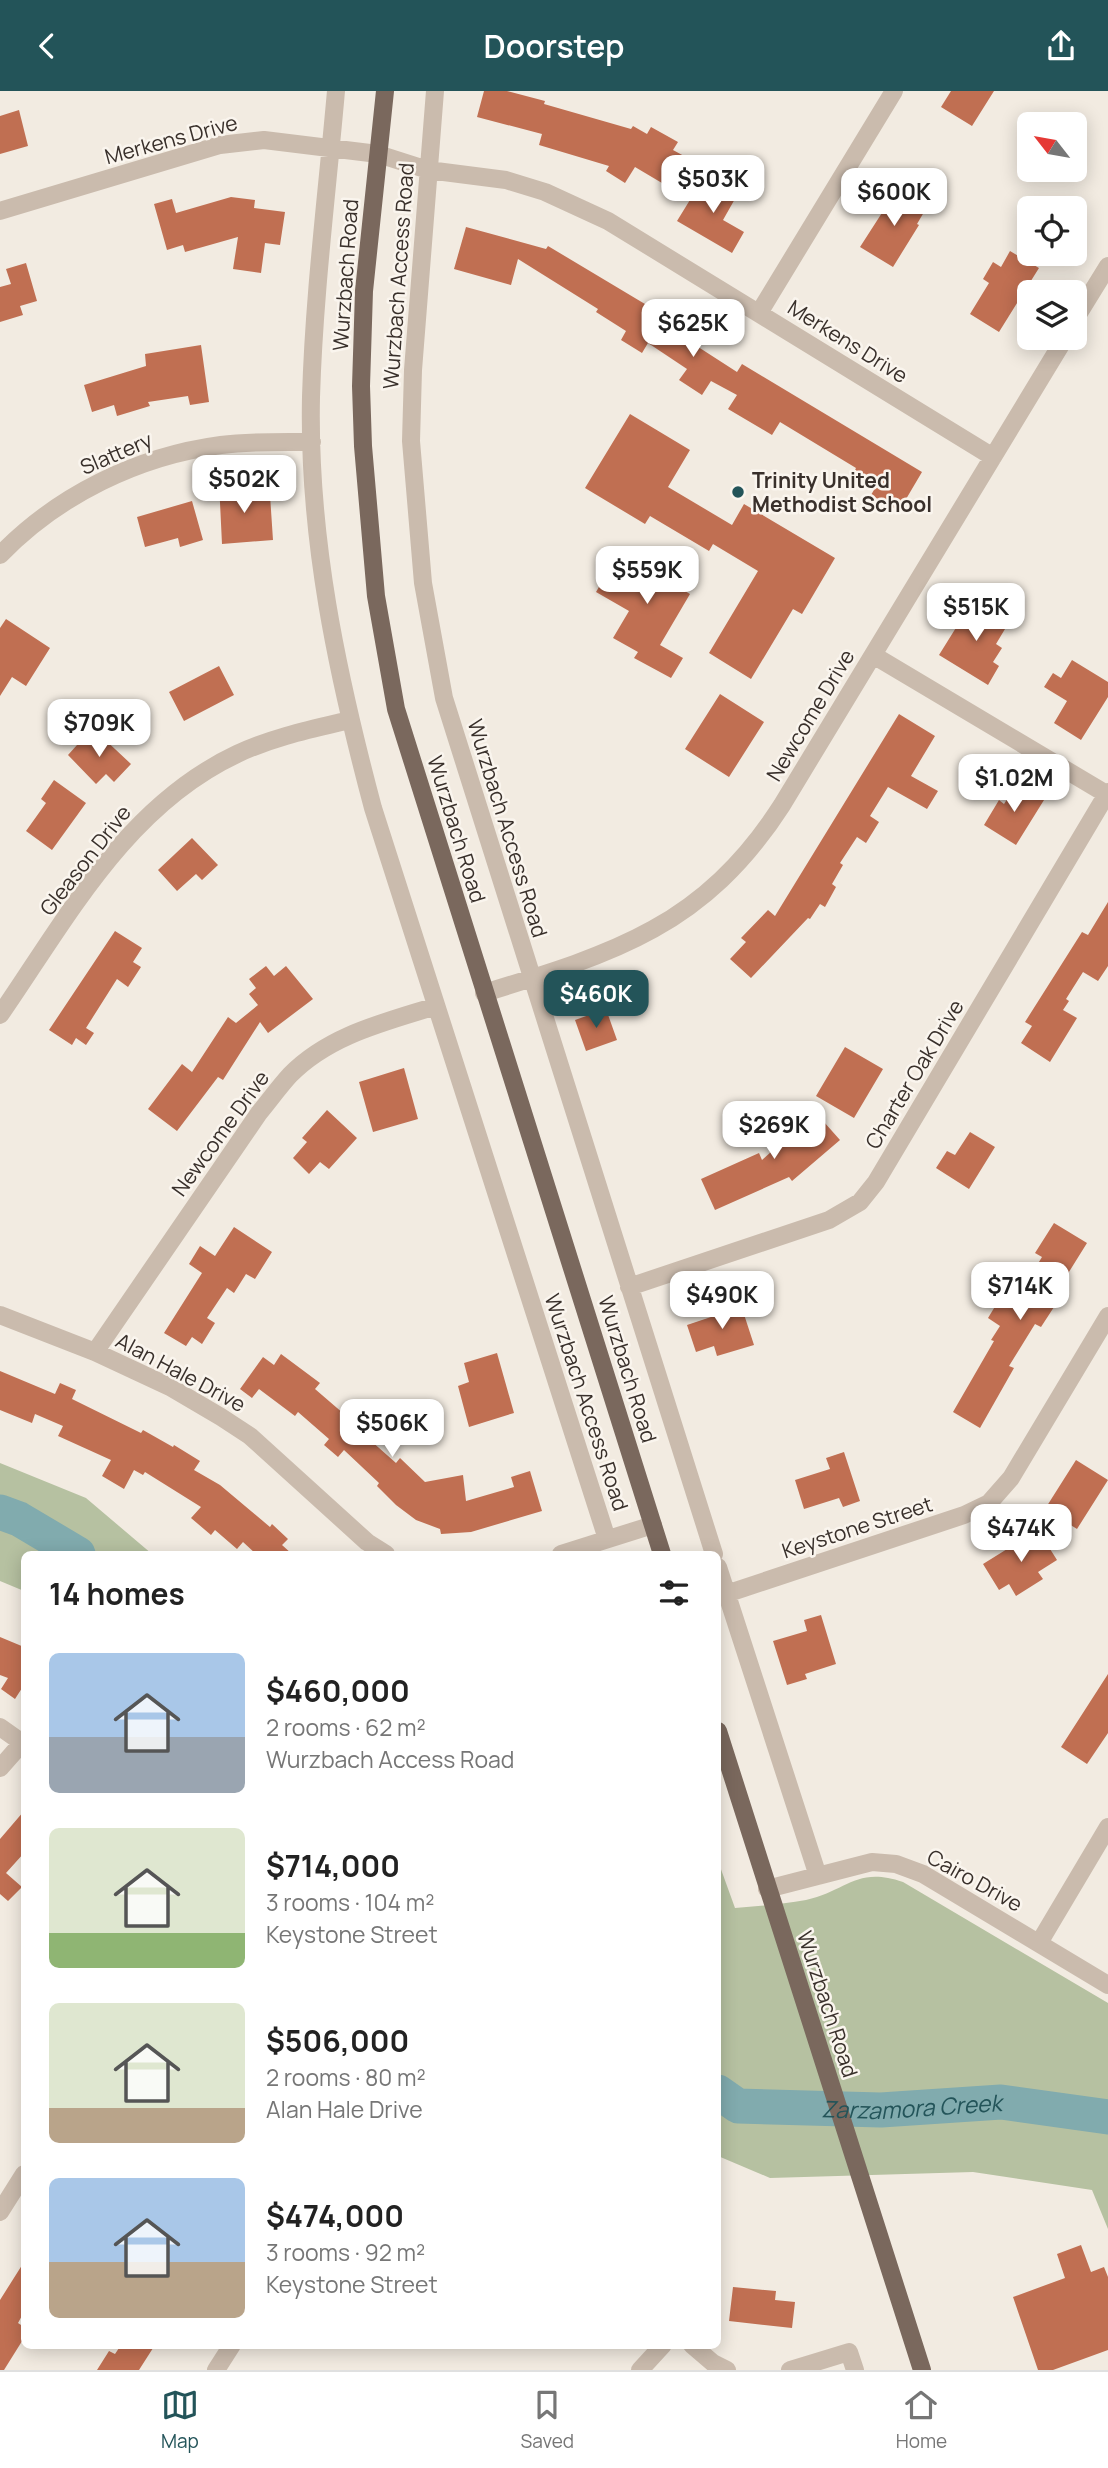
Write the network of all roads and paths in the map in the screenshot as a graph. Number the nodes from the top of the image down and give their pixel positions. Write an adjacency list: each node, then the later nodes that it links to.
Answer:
1 (336, 91): 5 (street, Wurzbach Access Road)
2 (385, 91): 6 (main road, Wurzbach Road)
3 (435, 91): 7 (street, Wurzbach Access Road)
4 (894, 91): 11 (street)
5 (330, 147): 6 (street, Merkens Drive); 8 (street, Merkens Drive); 13 (street, Wurzbach Access Road)
6 (379, 154): 7 (street, Merkens Drive); 20 (main road, Wurzbach Road)
7 (428, 170): 11 (street, Merkens Drive); 19 (street, Wurzbach Access Road)
8 (0, 211)
9 (1108, 265): 10 (street)
10 (1087, 300)
11 (759, 313): 14 (street, Merkens Drive)
12 (1058, 350): 14 (street, Newcome Drive)
13 (312, 442): 15 (street, Slattery); 17 (street, Wurzbach Access Road)
14 (993, 457): 16 (street, Newcome Drive)
15 (0, 555)
16 (873, 655): 18 (street); 19 (street, Newcome Drive)
17 (350, 720): 21 (street, Wurzbach Access Road); 22 (street, Gleason Drive)
18 (1107, 794): 23 (street, Charter Oak Drive)
19 (532, 978): 20 (street, Newcome Drive); 23 (street, Wurzbach Access Road)
20 (484, 993): 27 (main road, Wurzbach Road)
21 (436, 1006): 26 (street, Newcome Drive); 28 (street, Wurzbach Access Road)
22 (0, 1015)
23 (629, 1287): 32 (street, Wurzbach Access Road)
24 (0, 1315): 26 (street, Alan Hale Drive)
25 (1108, 1316): 34 (street, Keystone Street)
26 (94, 1352): 29 (street, Alan Hale Drive)
27 (653, 1525): 28 (street); 31 (main road, Wurzbach Road)
28 (607, 1539): 30 (street)
29 (381, 1551)
30 (570, 1551)
31 (661, 1551)
32 (712, 1551)
33 (721, 1577): 34 (street)
34 (726, 1594): 41 (street)
35 (0, 1727): 37 (street)
36 (721, 1741): 42 (main road, Wurzbach Road)
37 (21, 1743)
38 (21, 1746): 39 (street)
39 (0, 1768)
40 (1108, 1828): 43 (street)
41 (818, 1876): 42 (street, Cairo Drive); 43 (street, Cairo Drive)
42 (767, 1889): 55 (main road, Wurzbach Road)
43 (1039, 1943): 44 (street, Cairo Drive)
44 (1108, 1985)
45 (21, 2179): 46 (street)
46 (0, 2212)
47 (229, 2349): 50 (street)
48 (659, 2349): 51 (street)
49 (697, 2349): 52 (street)
50 (216, 2370)
51 (640, 2370)
52 (727, 2370)
53 (790, 2370): 54 (street)
54 (855, 2370)
55 (922, 2370)

